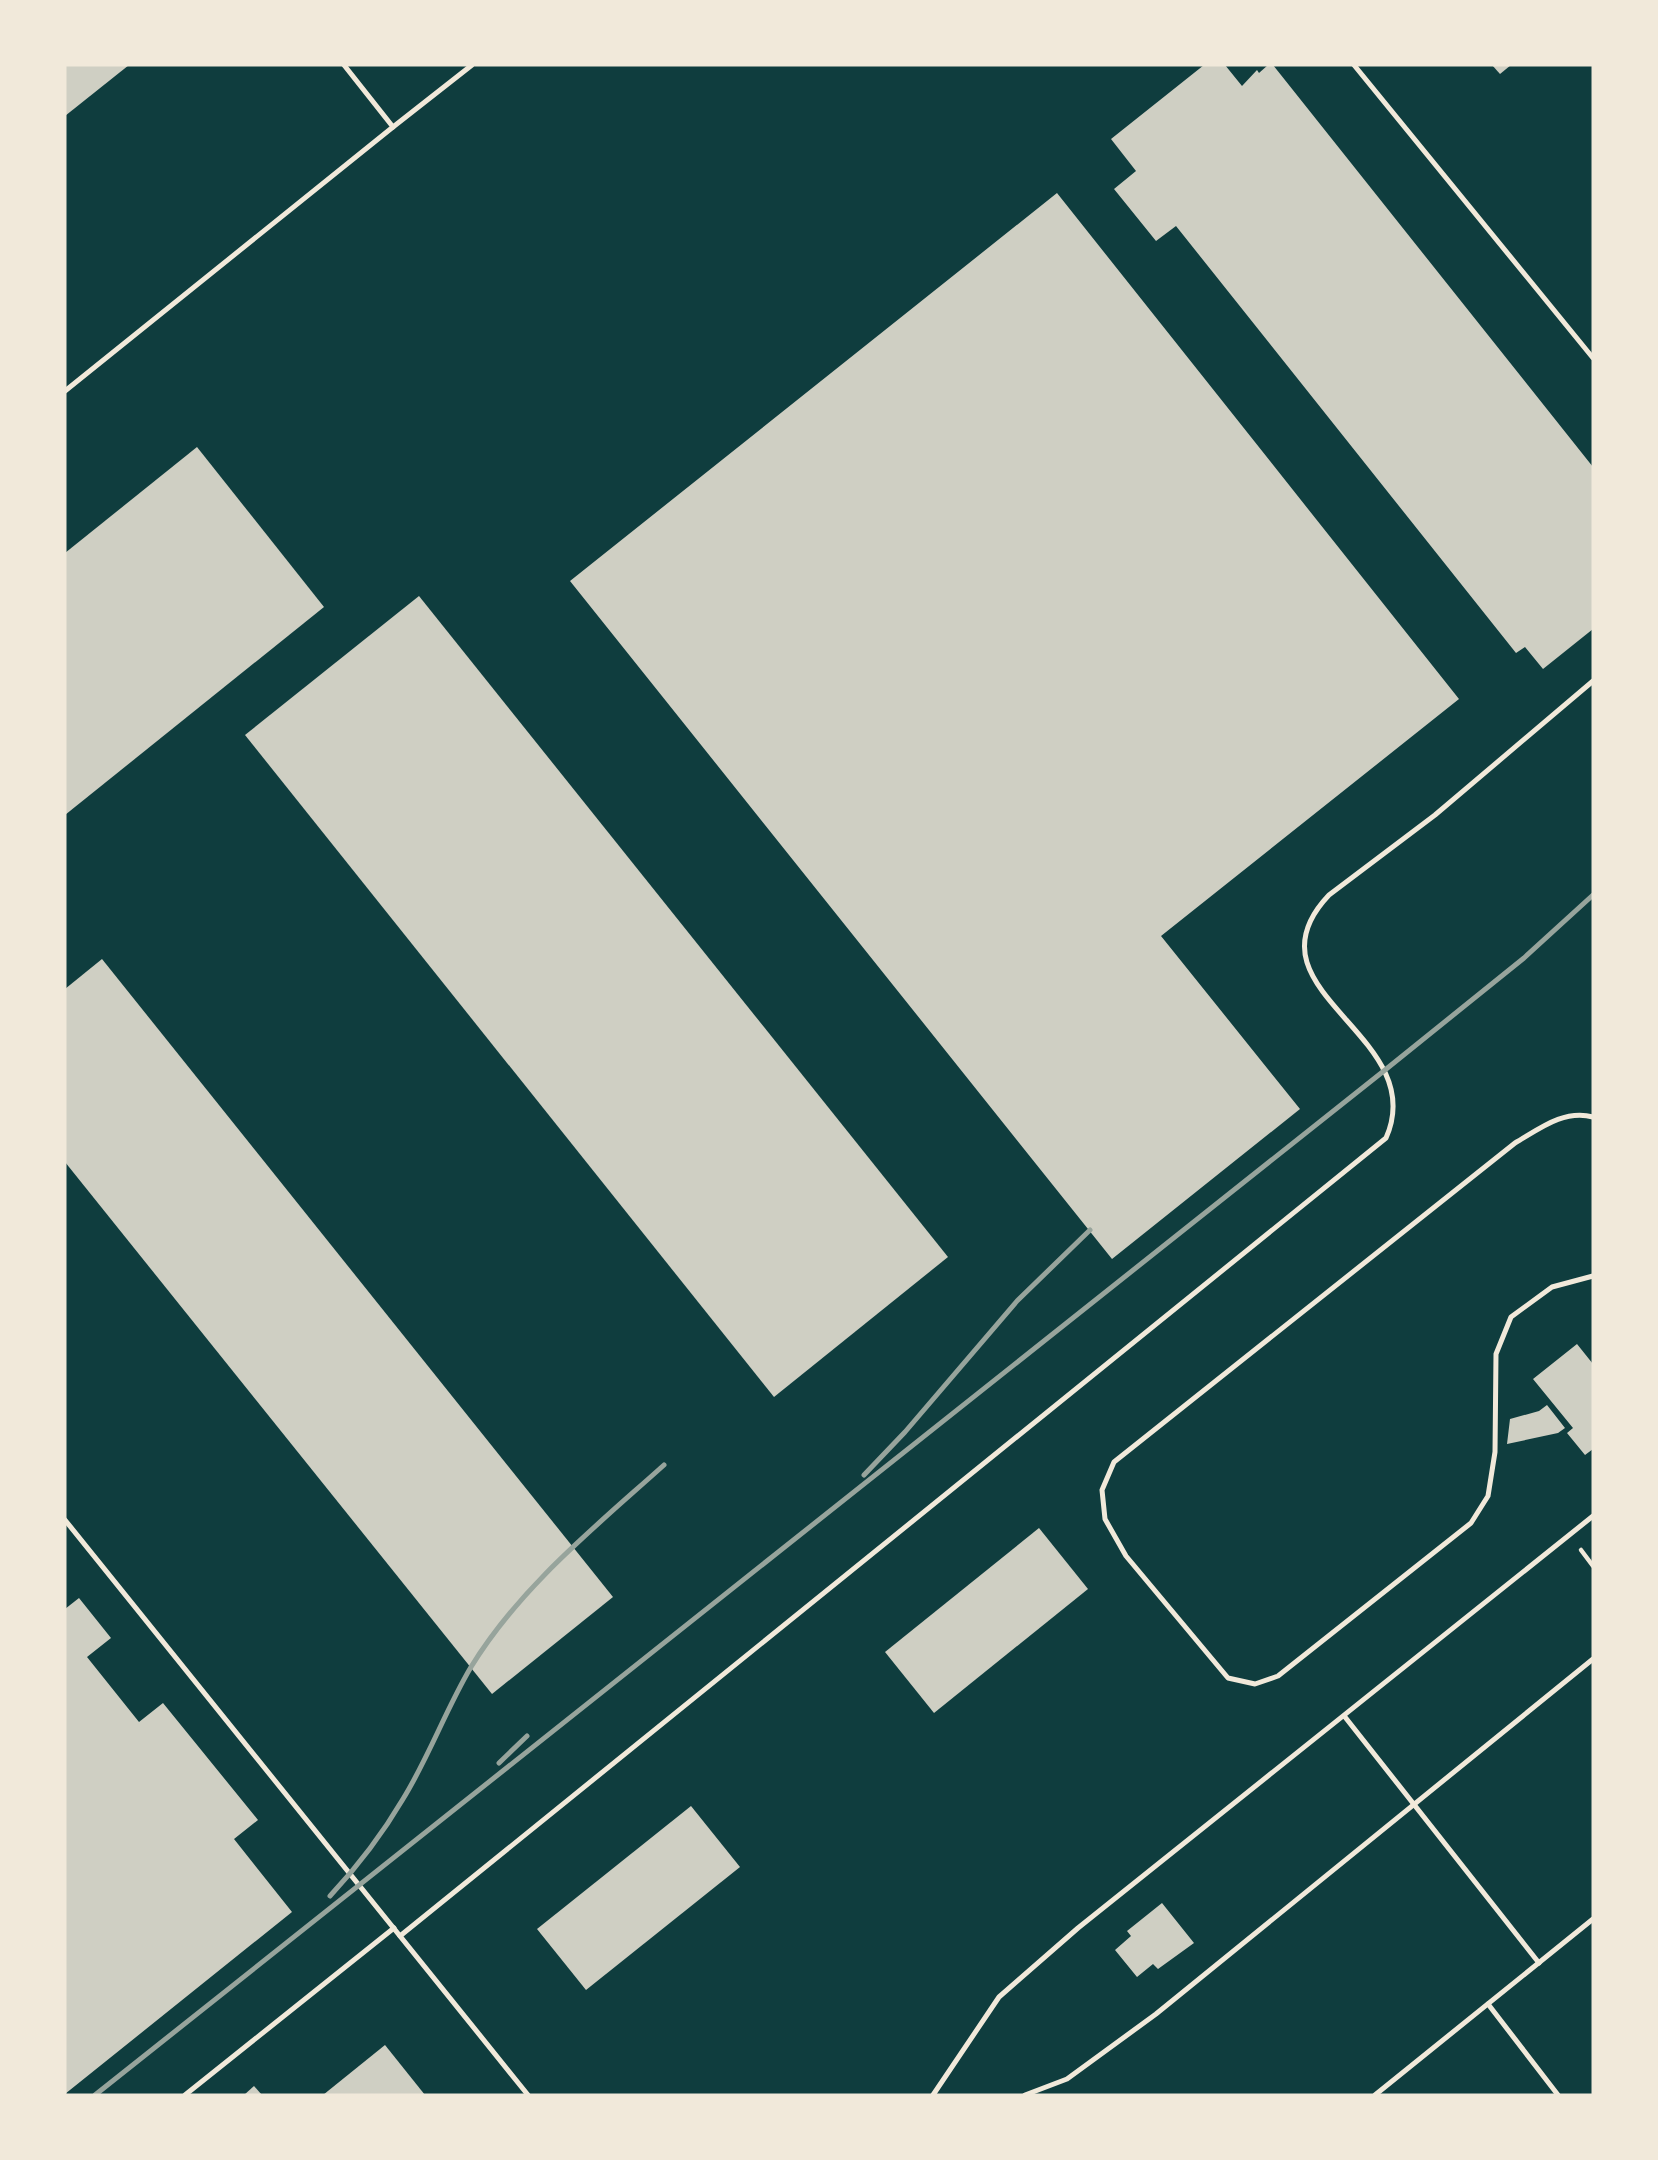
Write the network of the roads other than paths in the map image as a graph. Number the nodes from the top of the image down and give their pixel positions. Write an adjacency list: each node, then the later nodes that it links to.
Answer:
1 (344, 65): 4 (lane)
2 (472, 65): 4 (lane)
3 (1354, 65): 5 (lane)
4 (393, 127): 6 (lane)
5 (1593, 358)
6 (65, 391)
7 (1593, 681): 17 (lane)
8 (1593, 1117): 9 (lane)
9 (1593, 1276)
10 (1593, 1516): 13 (lane)
11 (65, 1520): 16 (lane)
12 (1593, 1660): 14 (lane)
13 (1345, 1717): 14 (lane); 22 (lane)
14 (1414, 1803): 18 (lane); 23 (lane)
15 (1593, 1919): 18 (lane)
16 (394, 1928): 17 (lane); 20 (lane)
17 (400, 1936): 21 (lane)
18 (1539, 1962): 19 (lane)
19 (1488, 2004): 24 (lane); 25 (lane)
20 (185, 2095)
21 (528, 2095)
22 (933, 2095)
23 (1025, 2095)
24 (1375, 2095)
25 (1558, 2095)

